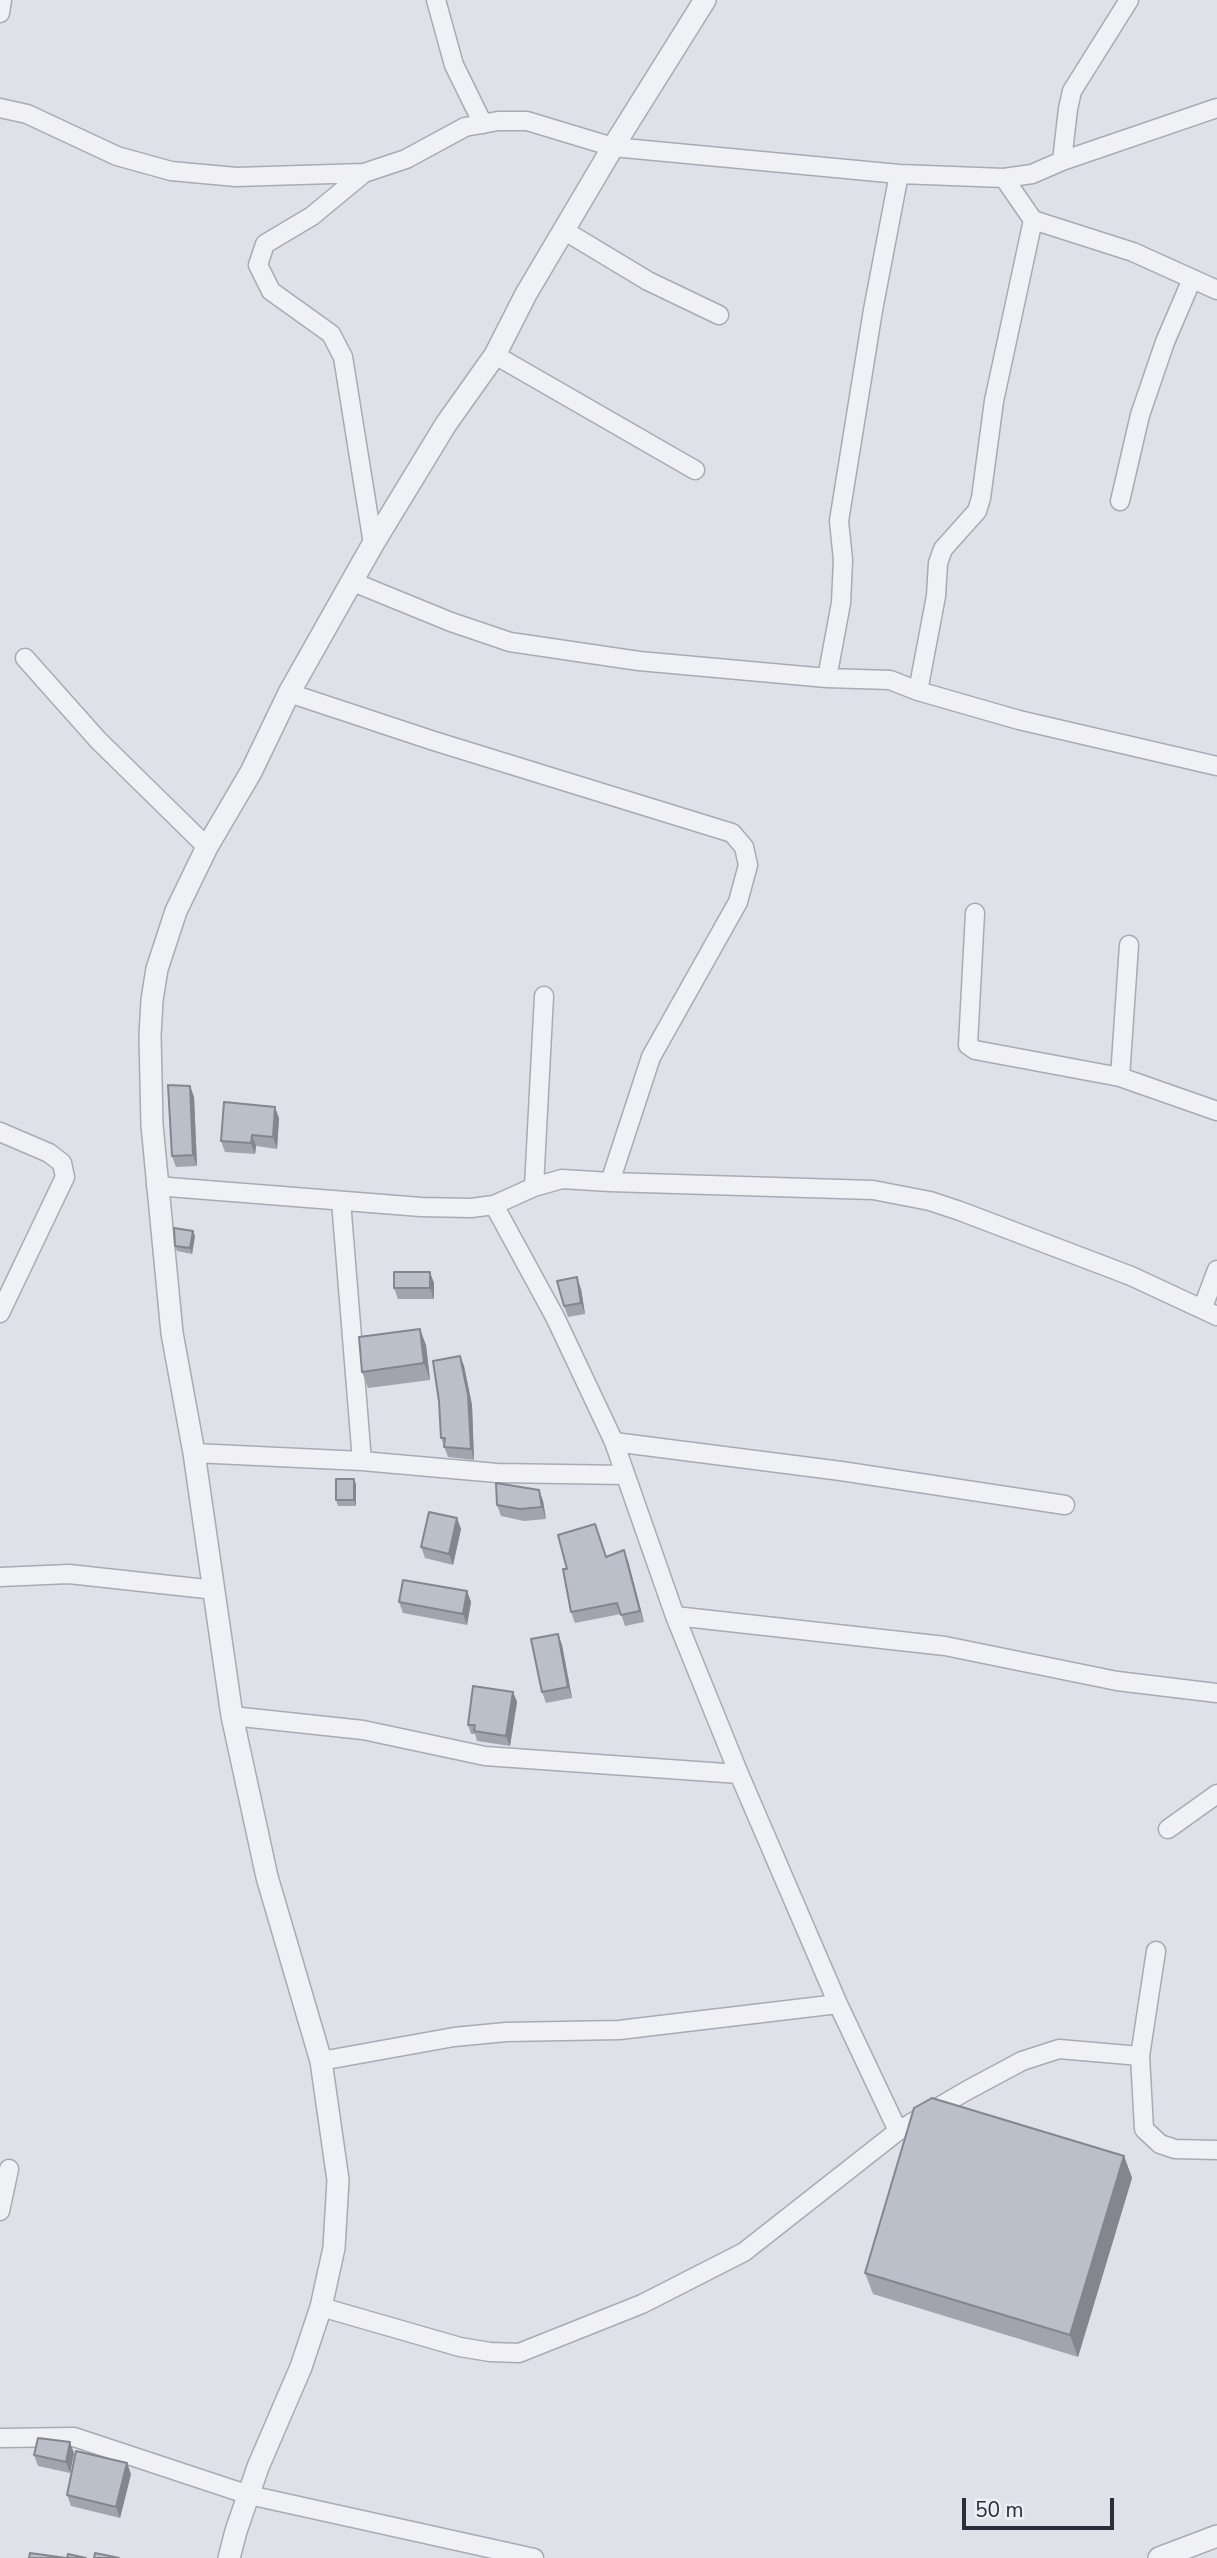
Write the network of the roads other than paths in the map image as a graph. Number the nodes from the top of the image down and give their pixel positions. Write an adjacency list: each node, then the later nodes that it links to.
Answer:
1 (2, 0): 5 (street)
2 (436, 0): 8 (street)
3 (705, 0): 9 (street)
4 (1129, 0): 10 (street)
5 (0, 13)
6 (0, 108): 11 (street)
7 (1217, 108): 10 (street)
8 (483, 124): 9 (street); 11 (street)
9 (613, 147): 12 (street); 15 (street)
10 (1062, 161): 13 (street)
11 (364, 173): 22 (street)
12 (899, 174): 13 (street); 25 (street)
13 (1004, 178): 14 (street)
14 (1033, 220): 16 (street); 26 (street)
15 (565, 231): 18 (street); 19 (street)
16 (1192, 279): 17 (street); 21 (street)
17 (1217, 290)
18 (719, 315)
19 (495, 355): 20 (street); 22 (street)
20 (695, 470)
21 (1120, 501)
22 (373, 544): 23 (street)
23 (353, 582): 25 (street); 27 (street)
24 (25, 658): 29 (street)
25 (827, 678): 26 (street)
26 (918, 691): 28 (street)
27 (289, 693): 29 (street); 36 (street)
28 (1217, 766)
29 (207, 847): 37 (street)
30 (975, 913): 33 (street)
31 (1129, 945): 33 (street)
32 (544, 996): 38 (street)
33 (1120, 1077): 34 (street)
34 (1217, 1111)
35 (0, 1132): 42 (street)
36 (610, 1182): 38 (street); 43 (street)
37 (156, 1186): 39 (street); 45 (street)
38 (534, 1187): 40 (street)
39 (341, 1201): 40 (street); 46 (street)
40 (494, 1205): 44 (street)
41 (1217, 1270): 43 (street)
42 (0, 1312)
43 (1210, 1312)
44 (614, 1442): 47 (street); 48 (street)
45 (194, 1453): 46 (street); 50 (street)
46 (362, 1461): 47 (street)
47 (625, 1475): 51 (street)
48 (1065, 1505)
49 (0, 1577): 50 (street)
50 (215, 1590): 53 (street)
51 (675, 1616): 52 (street); 54 (street)
52 (1217, 1693)
53 (232, 1716): 54 (street); 60 (street)
54 (739, 1774): 58 (street)
55 (1217, 1794): 56 (street)
56 (1168, 1829)
57 (1156, 1951): 59 (street)
58 (838, 2004): 60 (street); 61 (street)
59 (1140, 2056): 61 (street); 62 (street)
60 (321, 2061): 65 (street)
61 (898, 2131): 65 (street)
62 (1217, 2150)
63 (9, 2169): 64 (street)
64 (0, 2211)
65 (321, 2307): 67 (street)
66 (0, 2438): 67 (street)
67 (249, 2495): 69 (street); 70 (street)
68 (1217, 2536): 71 (street)
69 (229, 2558)
70 (534, 2558)
71 (1159, 2558)

